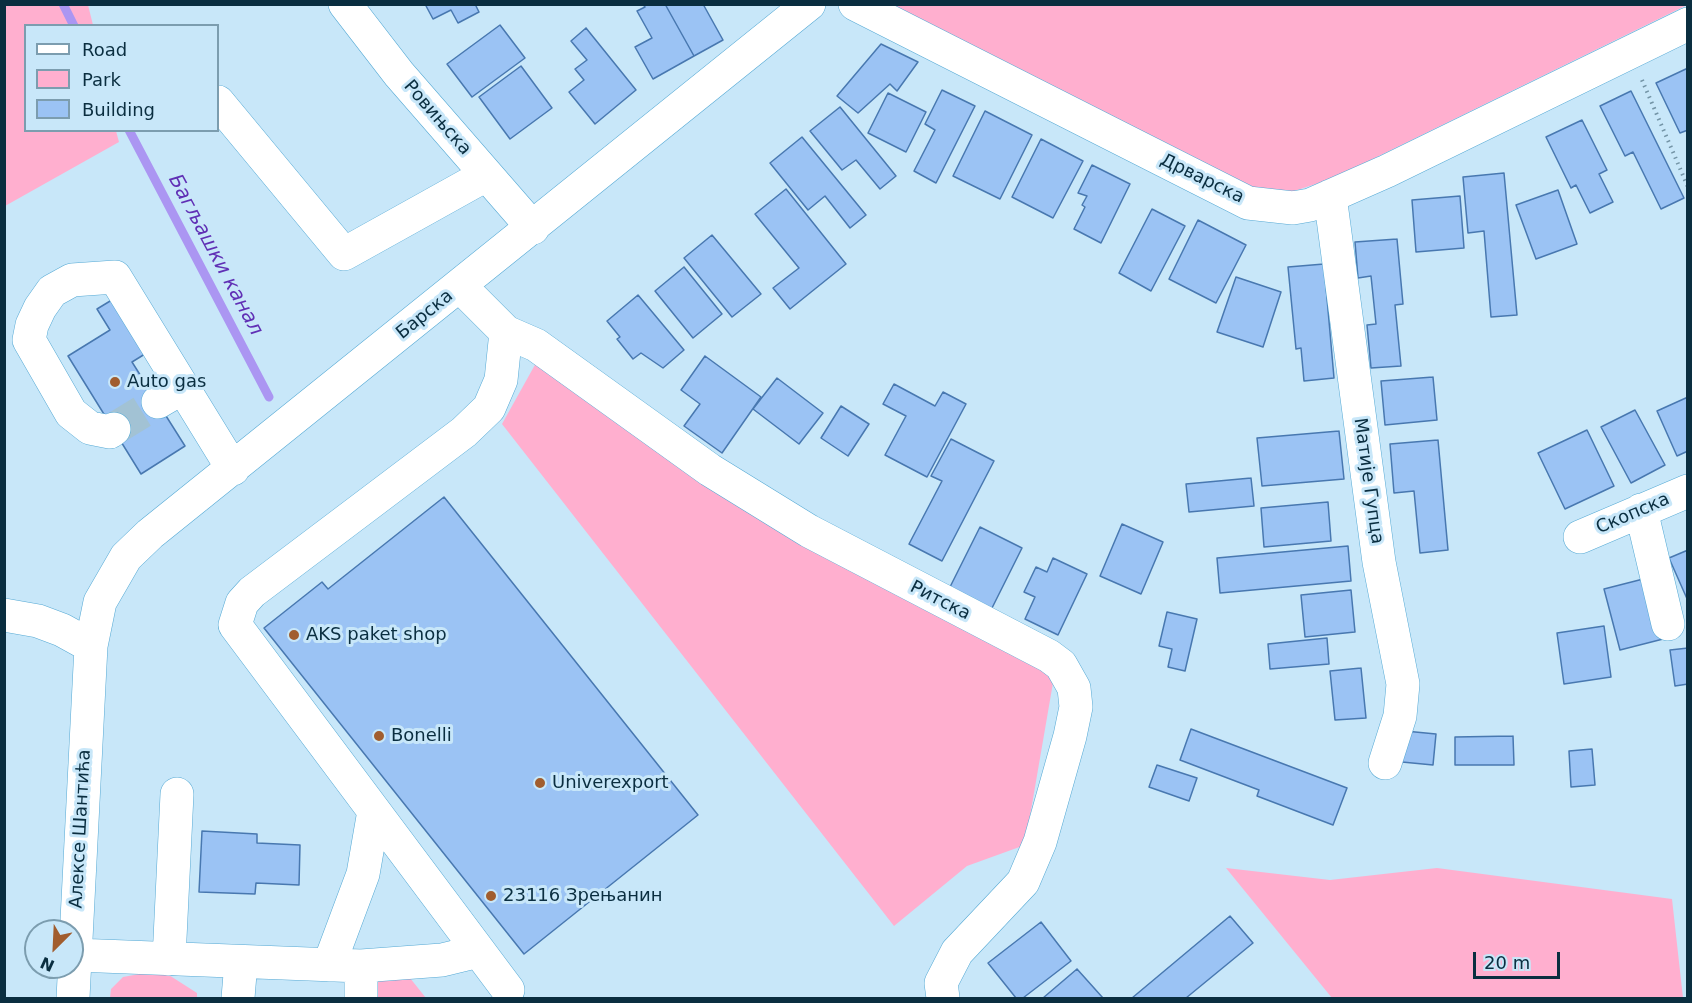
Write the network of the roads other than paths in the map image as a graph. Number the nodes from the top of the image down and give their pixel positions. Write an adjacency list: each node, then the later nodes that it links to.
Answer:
1 (345, 4): 6 (street, Ровињска)
2 (809, 4): 8 (street, Барска)
3 (855, 4): 7 (street, Дрварска)
4 (1688, 24): 7 (street, Дрварска)
5 (219, 103): 6 (street)
6 (486, 175): 8 (street, Ровињска)
7 (1330, 196): 19 (street, Матије Гупца)
8 (533, 228): 9 (street, Барска)
9 (461, 286): 10 (street); 12 (street, Барска)
10 (506, 332): 21 (street); 33 (street, Ритска)
11 (114, 429): 12 (street)
12 (233, 469): 18 (street, Барска)
13 (1688, 491): 14 (street, Скопска)
14 (1641, 510): 15 (street, Скопска); 17 (street)
15 (1580, 537)
16 (4, 615): 18 (street)
17 (1668, 624)
18 (91, 653): 22 (street, Алексе Шантића)
19 (1384, 763)
20 (177, 794): 25 (street)
21 (374, 811): 23 (street); 26 (street)
22 (77, 919)
23 (478, 951): 27 (street); 30 (street)
24 (84, 955): 25 (street)
25 (169, 959): 29 (street)
26 (329, 965): 27 (street); 29 (street)
27 (361, 966): 32 (street)
28 (74, 979): 31 (street, Алексе Шантића)
29 (237, 987)
30 (508, 990)
31 (73, 999)
32 (361, 999)
33 (943, 999)

